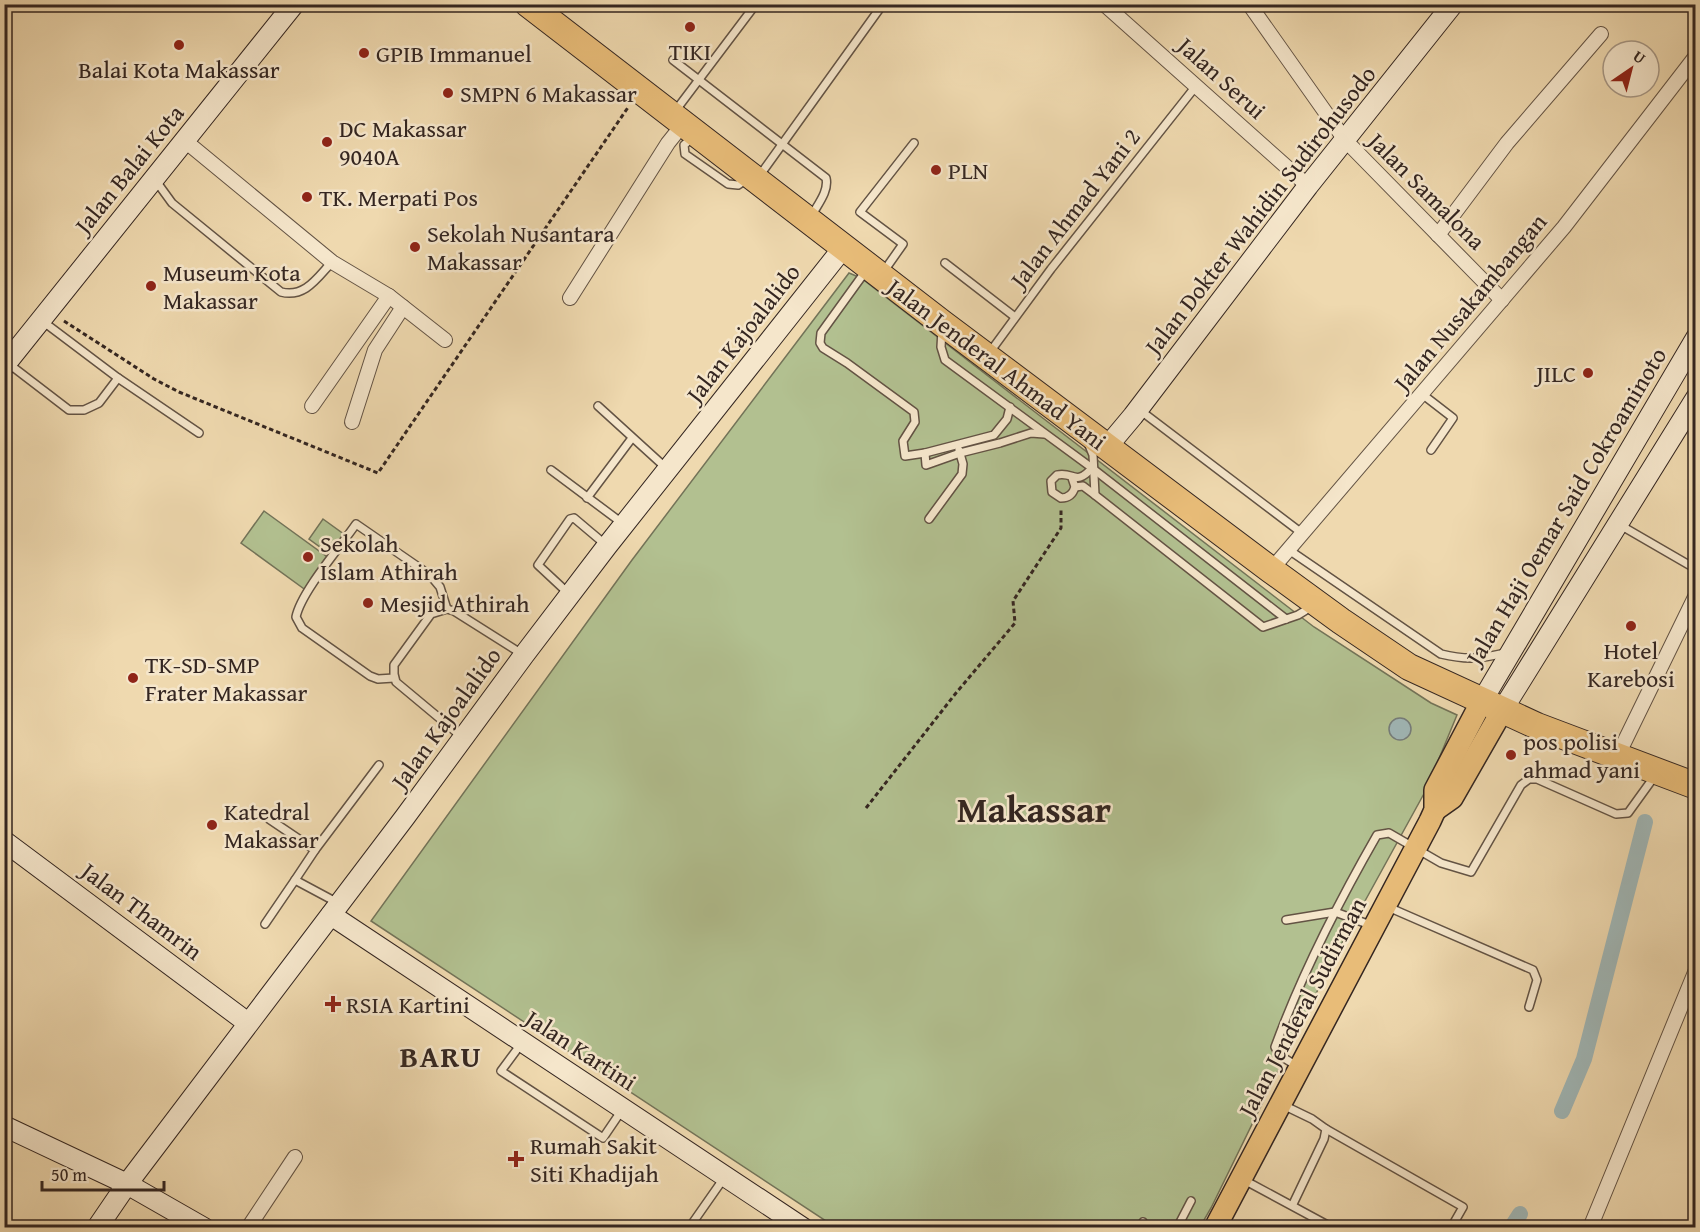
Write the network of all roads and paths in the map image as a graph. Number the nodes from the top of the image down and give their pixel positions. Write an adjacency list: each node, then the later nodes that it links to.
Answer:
1 (528, 4): 13 (highway, Jalan Jenderal Ahmad Yani)
2 (756, 4): 11 (lane)
3 (883, 4): 17 (lane)
4 (1104, 4): 12 (street, Jalan Serui)
5 (1249, 4): 15 (street, Jalan Samalona)
6 (1453, 4): 15 (street, Jalan Dokter Wahidin Sudirohusodo)
7 (290, 6): 14 (street, Jalan Balai Kota)
8 (1601, 34): 22 (street)
9 (1695, 56): 29 (street, Jalan Nusakambangan)
10 (673, 60): 11 (lane)
11 (698, 80): 13 (lane); 17 (lane)
12 (1196, 85): 20 (street, Jalan Serui); 31 (lane, Jalan Ahmad Yani 2)
13 (685, 124): 19 (highway, Jalan Jenderal Ahmad Yani); 28 (street)
14 (184, 140): 18 (street, Jalan Balai Kota); 24 (street)
15 (1345, 140): 20 (street, Jalan Dokter Wahidin Sudirohusodo); 22 (street, Jalan Samalona)
16 (914, 143): 26 (lane)
17 (782, 144): 19 (lane); 21 (lane)
18 (154, 178): 24 (lane); 32 (street, Jalan Balai Kota)
19 (754, 178): 21 (highway, Jalan Jenderal Ahmad Yani)
20 (1308, 186): 45 (street, Jalan Dokter Wahidin Sudirohusodo)
21 (809, 220): 23 (highway, Jalan Jenderal Ahmad Yani)
22 (1438, 235): 29 (street, Jalan Samalona)
23 (843, 248): 26 (highway, Jalan Jenderal Ahmad Yani); 57 (street, Jalan Kajoalalido)
24 (332, 262): 27 (street)
25 (945, 263): 31 (lane)
26 (875, 271): 33 (highway, Jalan Jenderal Ahmad Yani); 54 (lane)
27 (389, 296): 30 (street); 42 (street)
28 (570, 298)
29 (1502, 300): 40 (street, Jalan Nusakambangan)
30 (403, 307): 35 (street); 46 (street)
31 (1016, 317): 36 (lane, Jalan Ahmad Yani 2)
32 (41, 320): 37 (street, Jalan Balai Kota); 38 (lane)
33 (942, 323): 36 (highway, Jalan Jenderal Ahmad Yani); 44 (lane)
34 (1695, 338): 39 (street, Jalan Haji Oemar Said Cokroaminoto)
35 (445, 340)
36 (987, 356): 47 (highway, Jalan Jenderal Ahmad Yani)
37 (6, 364): 38 (lane)
38 (118, 378): 48 (lane)
39 (1664, 391): 41 (street); 77 (street, Jalan Haji Oemar Said Cokroaminoto)
40 (1422, 394): 53 (lane); 67 (street, Jalan Nusakambangan)
41 (1693, 402): 65 (street)
42 (312, 406)
43 (598, 406): 50 (lane)
44 (1010, 407): 49 (lane); 51 (lane)
45 (1139, 410): 52 (street, Jalan Dokter Wahidin Sudirohusodo); 67 (lane)
46 (352, 422)
47 (1084, 429): 52 (highway, Jalan Jenderal Ahmad Yani); 56 (lane)
48 (199, 433)
49 (1047, 435): 55 (lane); 56 (lane)
50 (632, 438): 57 (lane); 62 (lane)
51 (958, 444): 54 (lane); 55 (lane)
52 (1107, 447): 71 (highway, Jalan Jenderal Ahmad Yani)
53 (1431, 450)
54 (925, 453): 55 (lane)
55 (960, 453): 64 (lane)
56 (1092, 468): 59 (lane); 61 (lane); 76 (lane)
57 (667, 469): 66 (street, Jalan Kajoalalido)
58 (551, 470): 62 (lane)
59 (1072, 478): 60 (lane); 63 (lane)
60 (1075, 487): 61 (lane); 63 (lane)
61 (1095, 495): 76 (lane)
62 (587, 498): 66 (lane)
63 (1061, 498): 86 (path)
64 (929, 519)
65 (1618, 524): 70 (lane); 80 (street)
66 (624, 525): 68 (street, Jalan Kajoalalido)
67 (1303, 534): 69 (street, Jalan Nusakambangan)
68 (607, 546): 72 (street, Jalan Kajoalalido); 72 (lane)
69 (1289, 550): 71 (street, Jalan Nusakambangan); 77 (lane)
70 (1695, 569)
71 (1271, 570): 74 (highway, Jalan Jenderal Ahmad Yani)
72 (570, 595): 78 (street, Jalan Kajoalalido)
73 (1695, 595): 82 (street)
74 (1316, 604): 76 (lane); 80 (highway, Jalan Jenderal Ahmad Yani)
75 (447, 609): 78 (lane); 79 (lane); 79 (lane)
76 (1286, 619)
77 (1509, 652): 80 (street, Jalan Haji Oemar Said Cokroaminoto)
78 (524, 655): 81 (street, Jalan Kajoalalido)
79 (394, 678): 81 (lane)
80 (1492, 705): 82 (highway, Jalan Jenderal Ahmad Yani); 89 (main road, Jalan Jenderal Sudirman)
81 (463, 738): 93 (street, Jalan Kajoalalido)
82 (1617, 757): 84 (highway, Jalan Jenderal Ahmad Yani)
83 (379, 765): 90 (lane)
84 (1657, 772): 85 (highway, Jalan Jenderal Ahmad Yani); 89 (lane)
85 (1695, 786)
86 (866, 808)
87 (269, 819): 90 (lane)
88 (4, 842): 100 (street, Jalan Thamrin)
89 (1415, 848): 92 (main road, Jalan Jenderal Sudirman); 94 (lane)
90 (315, 850): 91 (lane)
91 (295, 880): 93 (lane); 96 (lane)
92 (1384, 905): 97 (main road, Jalan Jenderal Sudirman); 99 (lane)
93 (336, 910): 100 (street, Jalan Kajoalalido); 101 (street, Jalan Kartini)
94 (1335, 912): 95 (lane); 97 (lane); 102 (lane)
95 (1286, 920)
96 (266, 924)
97 (1374, 926): 102 (main road, Jalan Jenderal Sudirman)
98 (1695, 970): 113 (street)
99 (1529, 1007)
100 (248, 1023): 110 (street, Jalan Kajoalalido)
101 (522, 1042): 104 (street, Jalan Kartini); 104 (lane)
102 (1299, 1068): 103 (main road, Jalan Jenderal Sudirman)
103 (1280, 1104): 106 (lane); 109 (main road, Jalan Jenderal Sudirman)
104 (623, 1108): 108 (street, Jalan Kartini)
105 (4, 1126): 110 (street)
106 (1326, 1129): 112 (lane); 122 (lane)
107 (296, 1157): 116 (street)
108 (725, 1176): 117 (lane); 118 (street, Jalan Kartini)
109 (1241, 1179): 112 (lane); 120 (main road, Jalan Jenderal Sudirman)
110 (127, 1184): 114 (street, Jalan Kajoalalido); 115 (street)
111 (1191, 1201): 119 (lane)
112 (1293, 1204): 121 (lane)
113 (1595, 1226)
114 (97, 1227)
115 (204, 1227)
116 (248, 1227)
117 (689, 1227)
118 (803, 1227)
119 (1177, 1227)
120 (1215, 1227)
121 (1333, 1227)
122 (1451, 1227)

